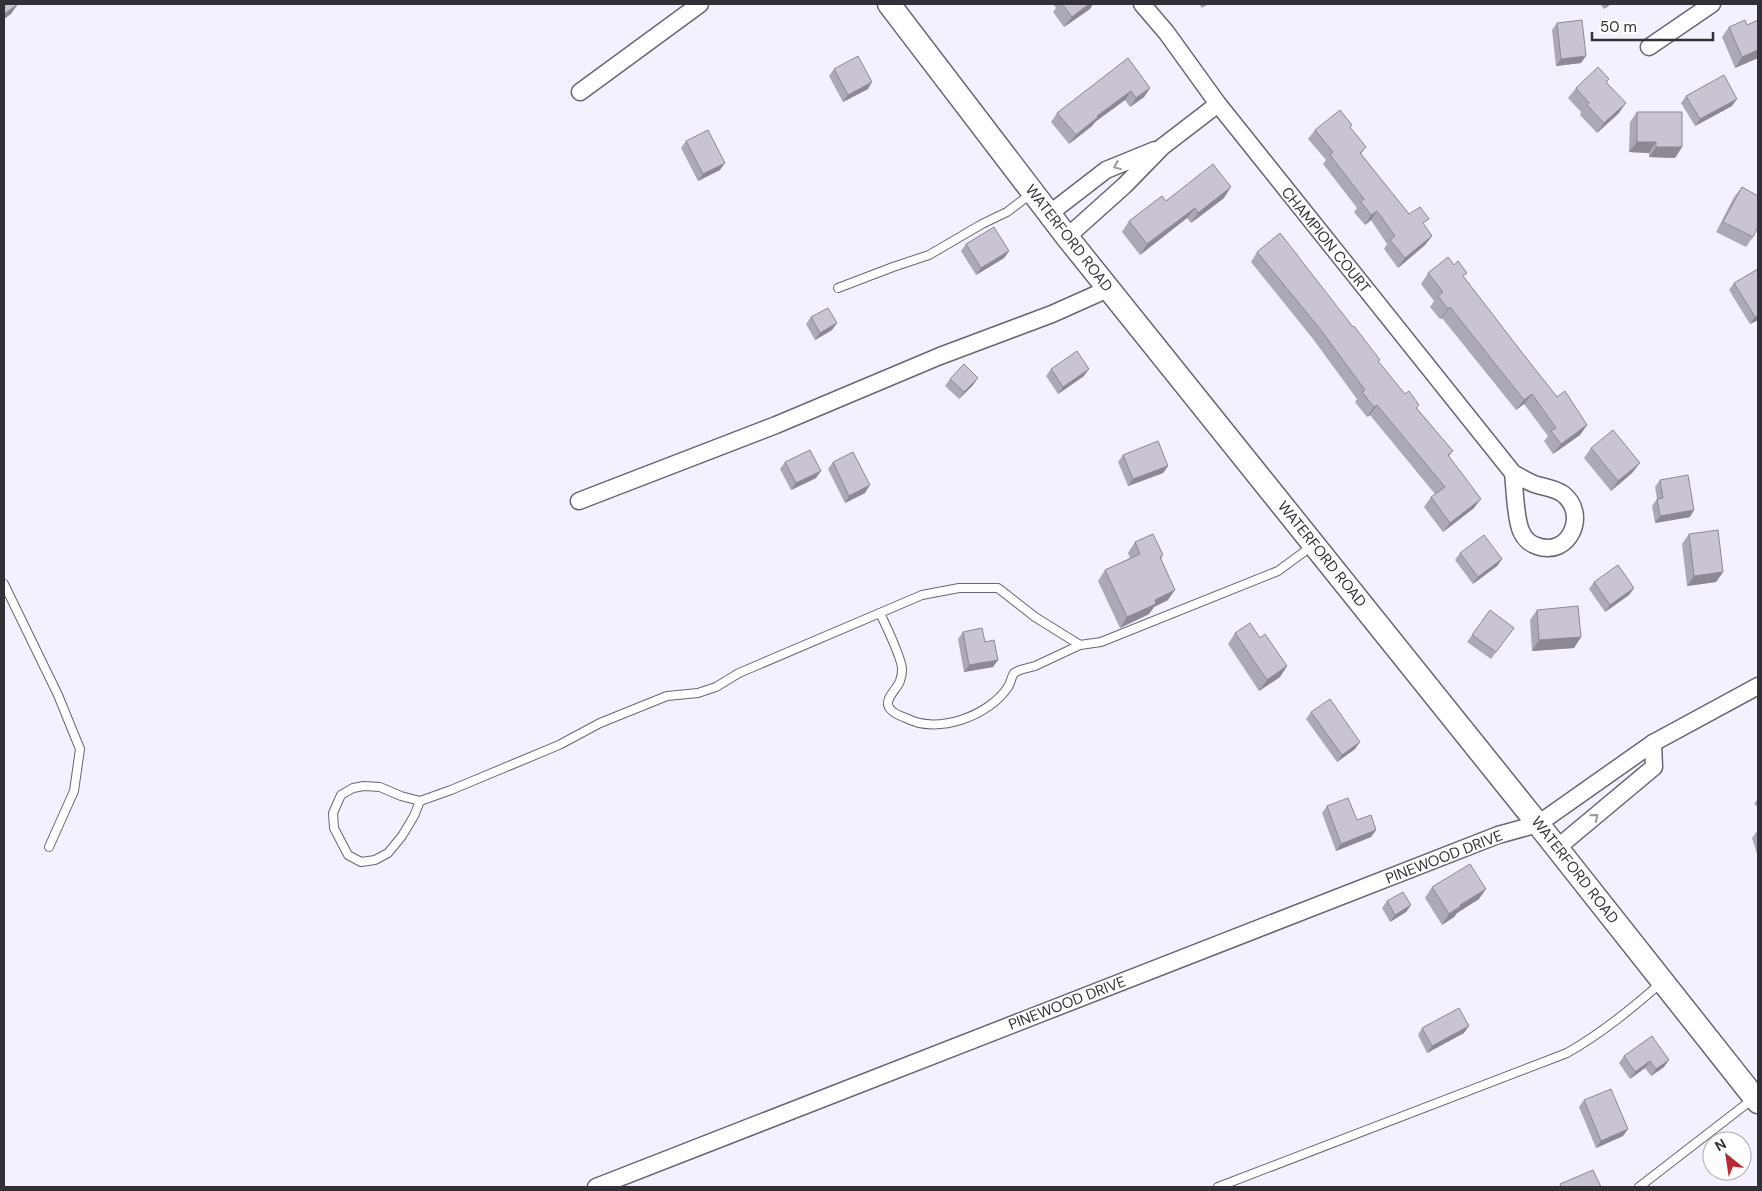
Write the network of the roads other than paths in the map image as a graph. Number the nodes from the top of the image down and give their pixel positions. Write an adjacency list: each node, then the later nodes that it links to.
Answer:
1 (700, 4): 6 (street)
2 (889, 4): 9 (main road, WATERFORD ROAD)
3 (1142, 4): 7 (street, CHAMPION COURT)
4 (1712, 4): 5 (street)
5 (1649, 47)
6 (580, 92)
7 (1218, 104): 8 (street); 14 (street, CHAMPION COURT)
8 (1162, 147): 10 (street, one-way to 10); 11 (street)
9 (1033, 193): 10 (main road, WATERFORD ROAD); 12 (lane)
10 (1049, 214): 11 (main road, WATERFORD ROAD)
11 (1067, 237): 13 (main road, WATERFORD ROAD)
12 (838, 288)
13 (1108, 289): 15 (street); 16 (main road, WATERFORD ROAD)
14 (1514, 474): 14 (street, CHAMPION COURT)
15 (579, 502)
16 (1314, 544): 19 (lane); 23 (main road, WATERFORD ROAD)
17 (4, 584): 24 (lane)
18 (880, 613): 19 (lane); 19 (lane); 22 (lane)
19 (1080, 645)
20 (1758, 686): 21 (street, PINEWOOD DRIVE)
21 (1653, 743): 23 (street, PINEWOOD DRIVE); 25 (street, one-way to 21)
22 (420, 801): 22 (lane)
23 (1538, 824): 25 (main road, WATERFORD ROAD); 28 (street, PINEWOOD DRIVE)
24 (49, 847)
25 (1557, 848): 26 (main road, WATERFORD ROAD)
26 (1662, 981): 27 (main road, WATERFORD ROAD); 29 (lane)
27 (1756, 1100): 30 (lane)
28 (596, 1187)
29 (1218, 1187)
30 (1639, 1187)

